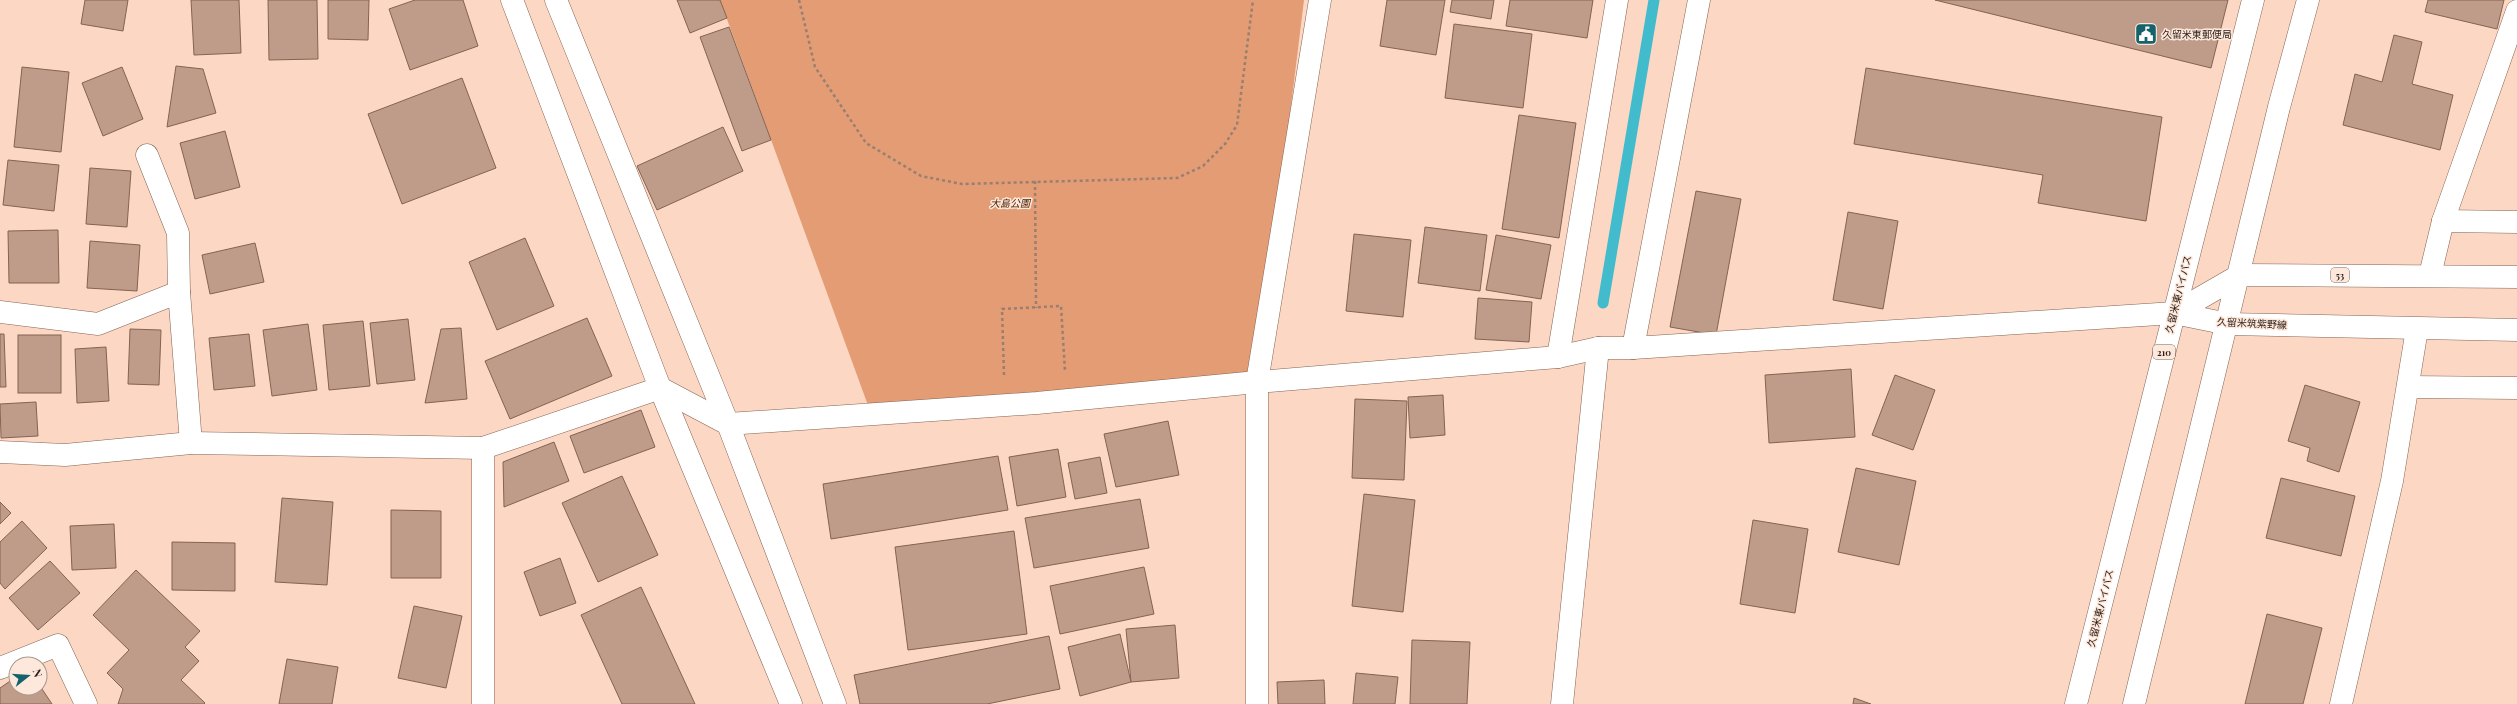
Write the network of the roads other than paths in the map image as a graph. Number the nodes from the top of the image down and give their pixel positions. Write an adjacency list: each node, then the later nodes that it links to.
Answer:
1 (512, 0): 26 (main road)
2 (556, 0): 28 (main road)
3 (1320, 0): 24 (main road)
4 (1617, 0): 23 (main road)
5 (1699, 0): 22 (main road)
6 (2252, 0): 17 (main road, 久留米東バイパス / 210)
7 (2308, 0): 12 (main road)
8 (2517, 11): 10 (main road)
9 (147, 155): 15 (main road)
10 (2444, 221): 11 (main road); 13 (main road)
11 (2517, 222)
12 (2240, 274): 13 (main road, 53); 17 (main road); 18 (main road)
13 (2430, 275): 14 (main road, 53)
14 (2517, 277)
15 (179, 292): 16 (main road); 29 (main road)
16 (0, 312)
17 (2174, 313): 18 (main road, 久留米筑紫野線); 22 (main road); 39 (main road, 久留米東バイパス / 210)
18 (2228, 324): 19 (main road, 久留米筑紫野線); 40 (main road)
19 (2417, 329): 20 (main road, 久留米筑紫野線); 25 (main road)
20 (2517, 330)
21 (1598, 348): 22 (main road); 23 (main road); 38 (main road)
22 (1633, 348)
23 (1558, 357): 24 (main road)
24 (1257, 382): 28 (main road); 37 (main road)
25 (2408, 387): 27 (main road); 41 (main road)
26 (660, 388): 28 (main road); 30 (main road); 35 (main road)
27 (2517, 388)
28 (728, 424): 36 (main road)
29 (191, 443): 30 (main road); 31 (main road)
30 (483, 448): 34 (main road)
31 (0, 452)
32 (0, 668): 33 (main road)
33 (86, 704)
34 (483, 704)
35 (791, 704)
36 (835, 704)
37 (1257, 704)
38 (1562, 704)
39 (2076, 704)
40 (2134, 704)
41 (2341, 704)

